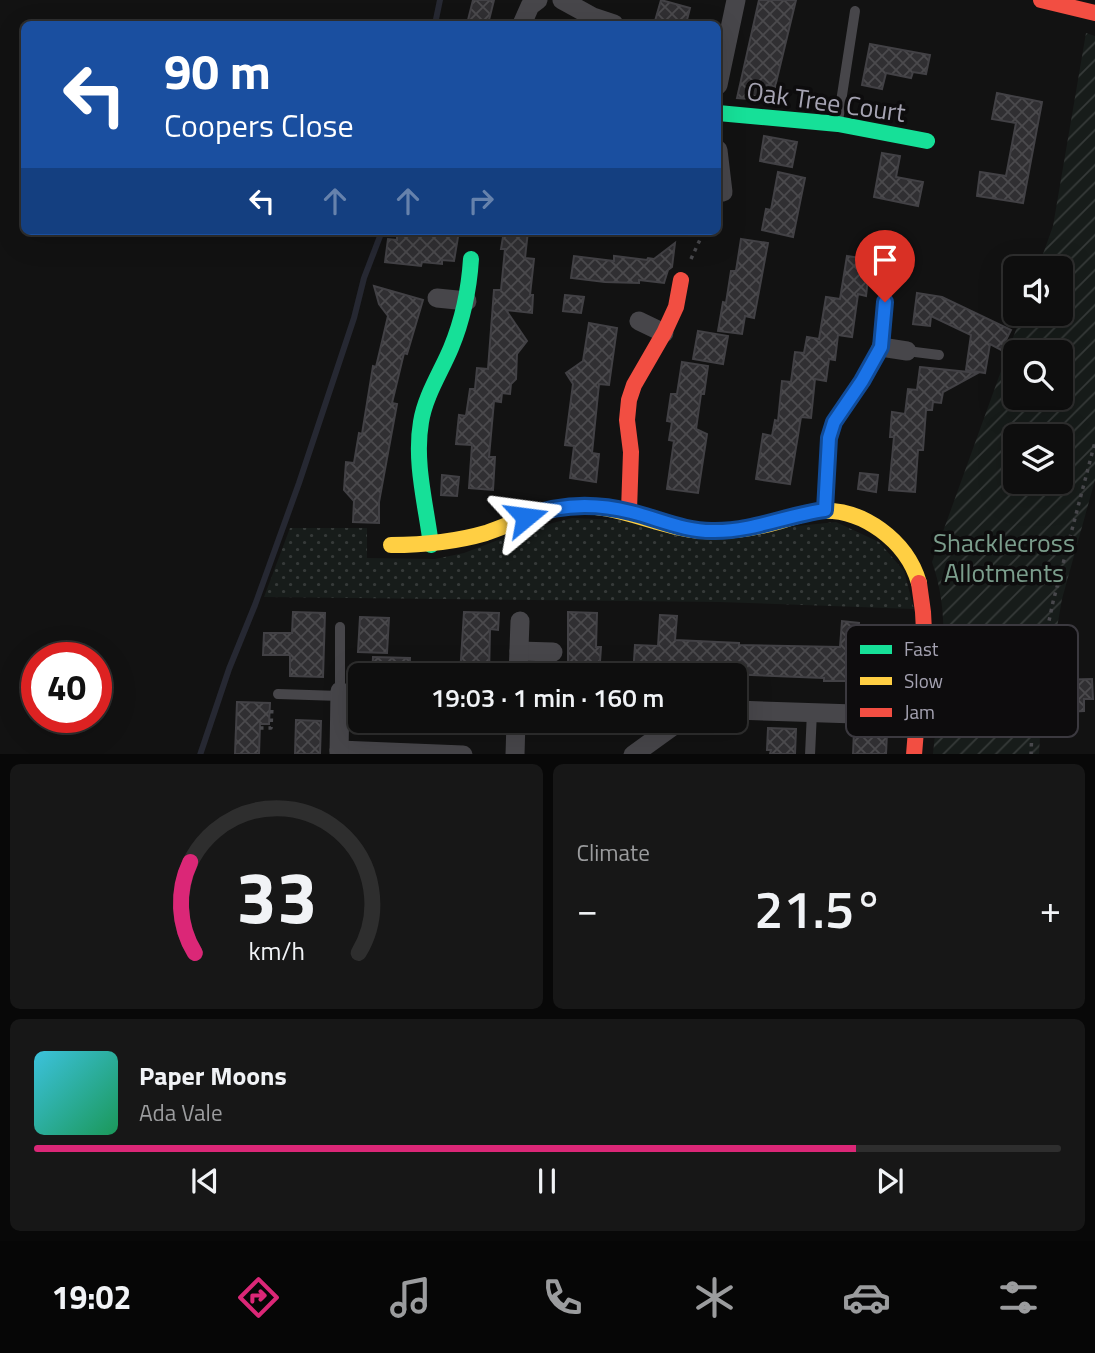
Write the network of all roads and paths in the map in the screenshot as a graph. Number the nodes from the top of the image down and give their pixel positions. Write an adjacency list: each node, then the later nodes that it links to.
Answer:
1 (538, 0): 7 (street)
2 (562, 0): 8 (street)
3 (736, 0): 9 (street)
4 (1041, 0): 6 (street)
5 (855, 11): 11 (lane)
6 (1095, 13)
7 (523, 21)
8 (605, 21)
9 (721, 54)
10 (721, 113): 11 (street, Oak Tree Court)
11 (838, 124): 12 (street, Oak Tree Court)
12 (927, 141)
13 (721, 175): 14 (street)
14 (723, 192)
15 (702, 235): 17 (path)
16 (471, 259): 19 (street)
17 (681, 280): 22 (street)
18 (437, 298): 19 (street)
19 (467, 301): 30 (street)
20 (885, 302): 23 (street)
21 (639, 321): 22 (street)
22 (664, 333): 28 (street)
23 (881, 347): 24 (street); 27 (street)
24 (907, 351): 25 (lane)
25 (939, 355)
26 (1095, 442): 33 (path)
27 (825, 510): 28 (street); 32 (street)
28 (629, 511): 30 (street)
29 (391, 545): 30 (street)
30 (431, 545)
31 (520, 621): 35 (street)
32 (925, 625)
33 (1048, 625)
34 (340, 627): 39 (lane)
35 (519, 651): 36 (street); 37 (street)
36 (552, 652)
37 (519, 663)
38 (278, 694): 39 (lane); 43 (path)
39 (340, 694): 46 (street)
40 (747, 710): 41 (street)
41 (812, 712): 42 (street); 50 (lane)
42 (846, 713)
43 (260, 728)
44 (516, 733): 48 (street)
45 (664, 733): 49 (street)
46 (339, 752): 47 (street)
47 (463, 754)
48 (515, 754)
49 (636, 754)
50 (810, 754)

